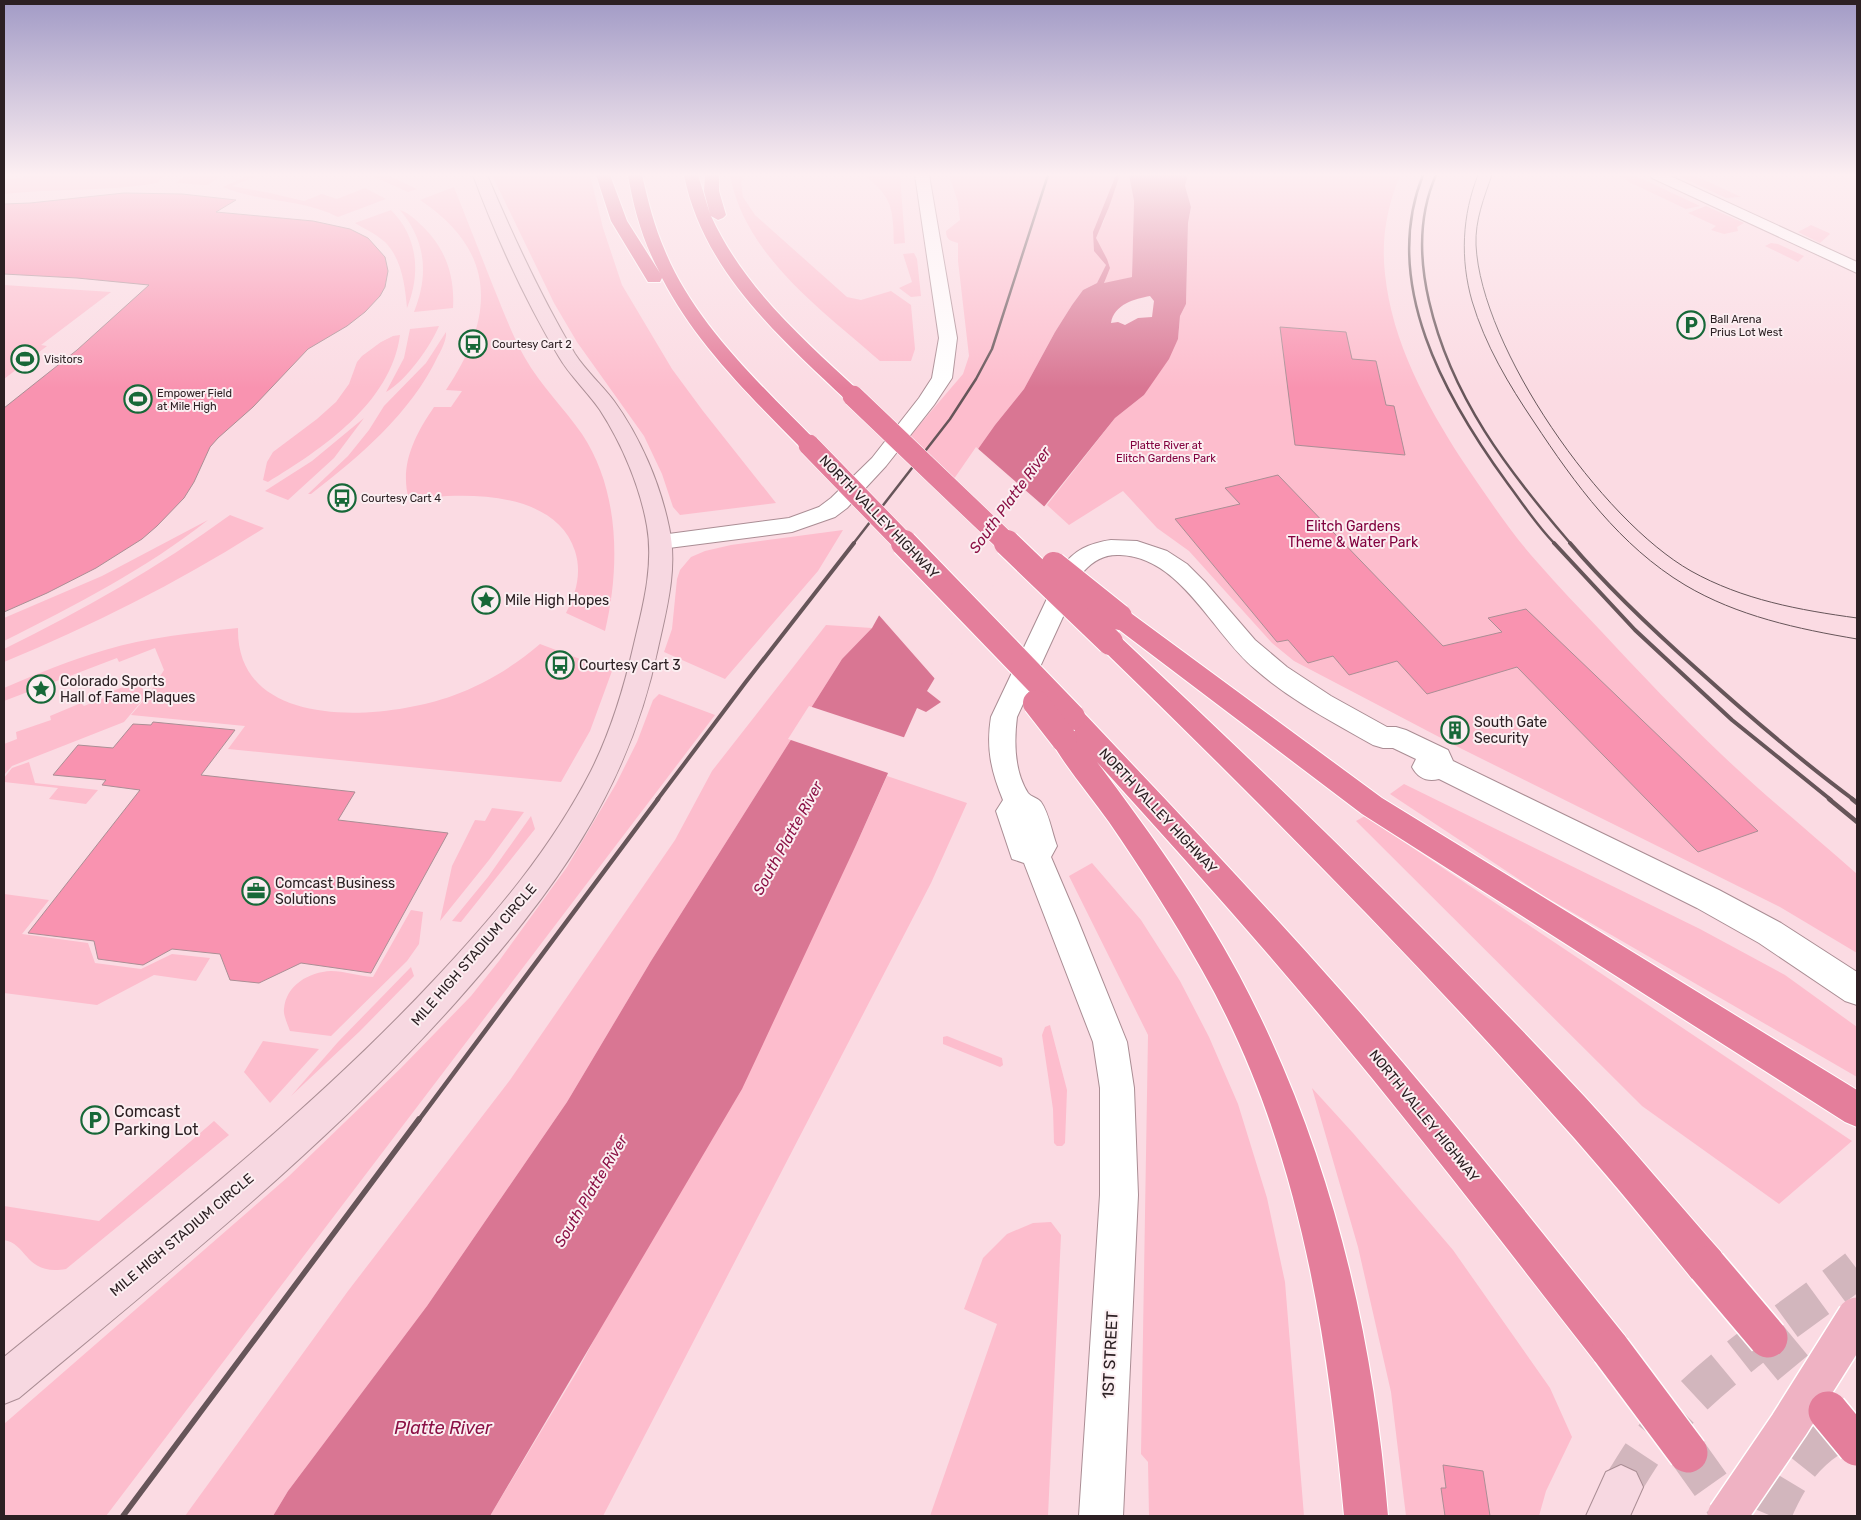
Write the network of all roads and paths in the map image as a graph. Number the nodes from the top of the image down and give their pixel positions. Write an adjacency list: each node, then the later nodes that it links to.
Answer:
1 (510, 246): 11 (street, MILE HIGH STADIUM CIRCLE)
2 (634, 246): 10 (highway)
3 (655, 246): 10 (highway, NORTH VALLEY HIGHWAY)
4 (719, 246): 9 (highway)
5 (729, 246): 9 (highway)
6 (933, 246): 11 (street)
7 (1810, 246): 8 (street)
8 (1857, 268)
9 (744, 285): 12 (highway, bridge)
10 (702, 328): 13 (highway, NORTH VALLEY HIGHWAY, bridge)
11 (661, 542): 18 (street, MILE HIGH STADIUM CIRCLE)
12 (1115, 630): 15 (highway); 17 (highway, bridge)
13 (1068, 728): 21 (highway, NORTH VALLEY HIGHWAY, bridge); 23 (highway)
14 (1857, 990): 22 (street, 1ST STREET)
15 (1857, 1110)
16 (1857, 1317): 24 (main road, bridge)
17 (1768, 1338)
18 (4, 1383)
19 (1828, 1411): 20 (highway, bridge)
20 (1857, 1446)
21 (1688, 1453)
22 (1101, 1516)
23 (1366, 1516)
24 (1727, 1516)

